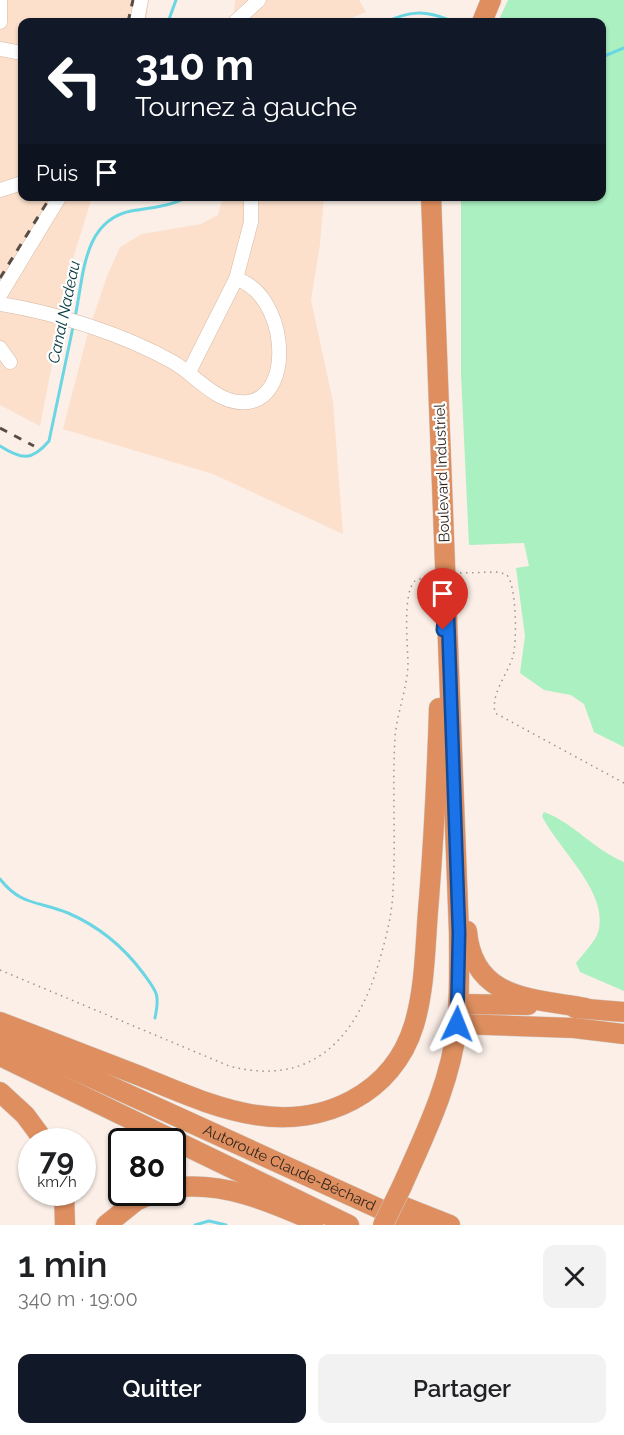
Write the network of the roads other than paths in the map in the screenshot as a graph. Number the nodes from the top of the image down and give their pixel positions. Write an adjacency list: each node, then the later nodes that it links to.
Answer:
1 (0, 0): 10 (lane)
2 (141, 0): 6 (lane)
3 (259, 0): 7 (lane)
4 (476, 0): 8 (highway)
5 (491, 0): 9 (highway)
6 (138, 18)
7 (239, 18)
8 (469, 18)
9 (484, 18)
10 (0, 22)
11 (0, 48): 12 (lane)
12 (18, 52)
13 (18, 184): 14 (lane)
14 (0, 190)
15 (57, 201): 21 (lane)
16 (251, 201): 19 (lane)
17 (431, 201): 20 (highway, Boulevard Industriel)
18 (442, 201): 20 (highway, Boulevard Industriel)
19 (236, 279): 25 (lane); 25 (lane)
20 (435, 282): 26 (highway, Boulevard Industriel)
21 (0, 295)
22 (0, 304): 25 (lane)
23 (0, 348): 24 (lane)
24 (10, 362)
25 (189, 372)
26 (446, 581): 27 (highway, Boulevard Industriel); 31 (highway)
27 (454, 801): 28 (highway, Boulevard Industriel); 29 (highway)
28 (459, 1004): 29 (highway); 32 (highway, Boulevard Industriel)
29 (586, 1008): 30 (highway)
30 (624, 1012)
31 (0, 1022)
32 (457, 1024): 33 (highway); 46 (highway, Boulevard Industriel, bridge)
33 (624, 1034)
34 (0, 1036): 37 (highway, Autoroute Claude-Béchard)
35 (0, 1056): 45 (highway, Autoroute Claude-Béchard)
36 (0, 1092): 38 (highway)
37 (153, 1106): 47 (highway, Autoroute Claude-Béchard); 48 (highway)
38 (35, 1128)
39 (186, 1187): 44 (highway)
40 (64, 1206): 42 (highway)
41 (130, 1206): 43 (highway)
42 (65, 1225)
43 (106, 1225)
44 (322, 1225)
45 (349, 1225)
46 (383, 1225)
47 (415, 1225)
48 (450, 1225)

